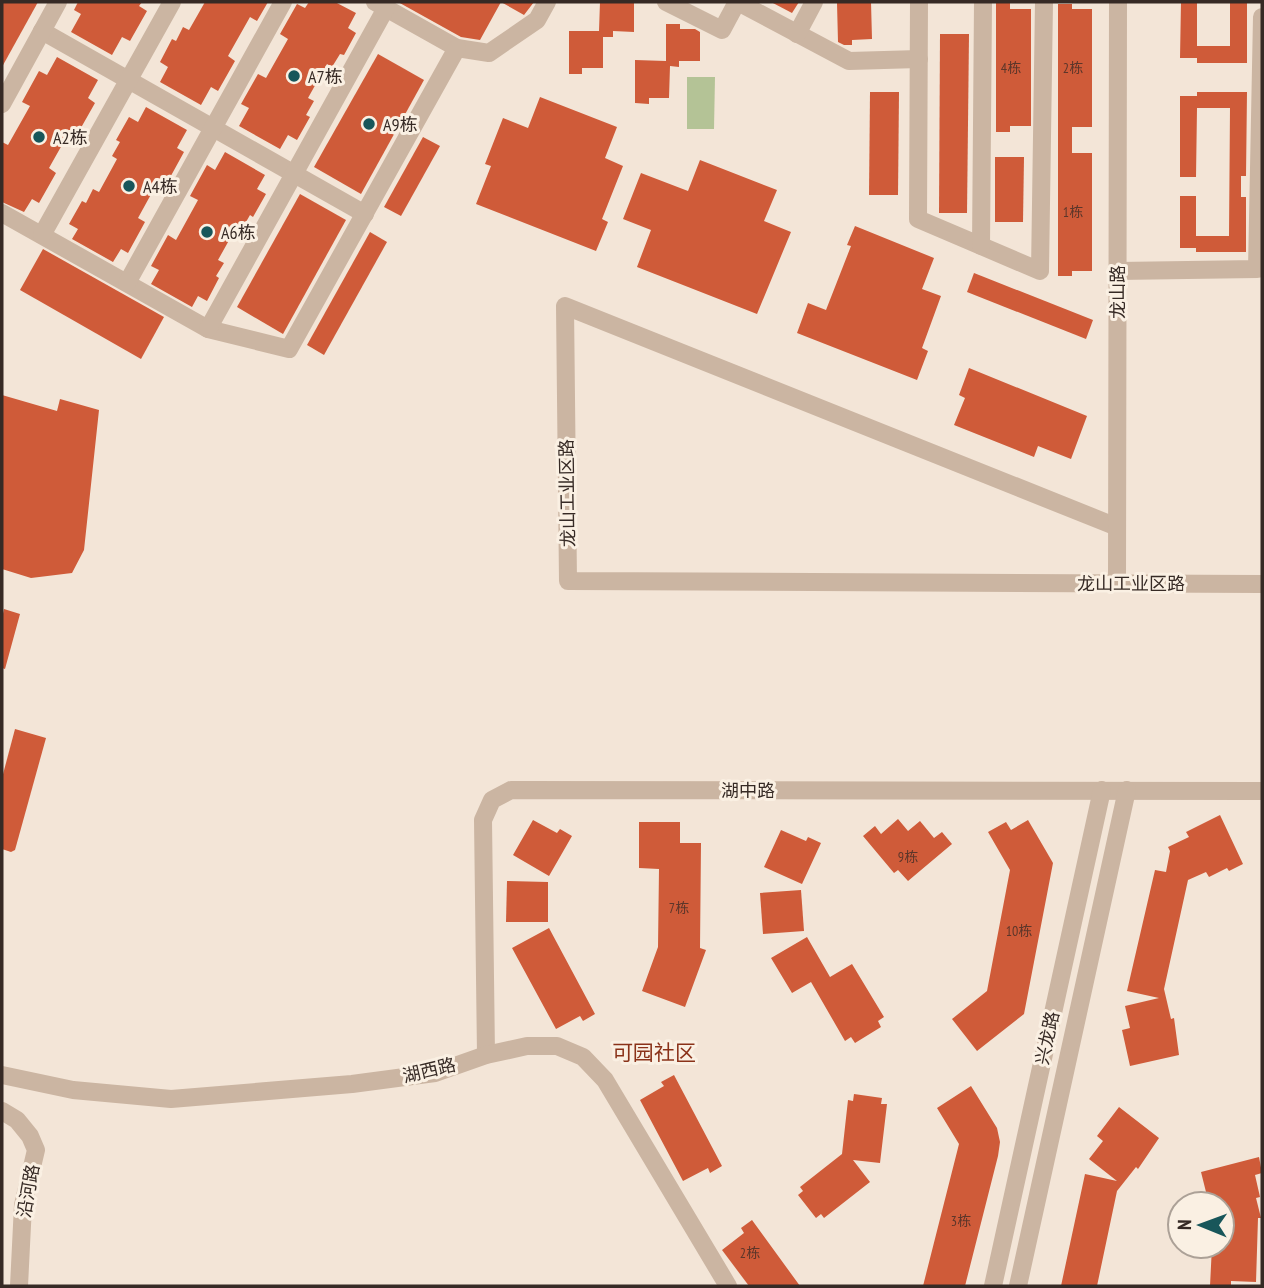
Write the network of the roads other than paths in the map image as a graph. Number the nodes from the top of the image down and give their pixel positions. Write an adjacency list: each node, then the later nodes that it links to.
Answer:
1 (58, 2): 14 (street)
2 (172, 2): 18 (street)
3 (283, 2): 20 (street)
4 (547, 2): 16 (street)
5 (666, 2): 6 (street)
6 (737, 2): 15 (street)
7 (814, 2): 15 (street)
8 (919, 2): 17 (street)
9 (983, 2): 25 (street)
10 (1044, 2): 25 (street)
11 (1118, 2): 26 (street, 龙山路)
12 (381, 5): 16 (street); 21 (street)
13 (1262, 16): 26 (street)
14 (42, 31): 18 (street); 19 (street)
15 (797, 34): 17 (street)
16 (457, 48): 23 (street)
17 (919, 59): 25 (street)
18 (129, 80): 20 (street); 24 (street)
19 (2, 104)
20 (213, 128): 21 (street); 27 (street)
21 (295, 174): 23 (street); 28 (street)
22 (2, 213): 24 (street)
23 (365, 214): 28 (street)
24 (42, 235): 27 (street)
25 (981, 246)
26 (1118, 271): 29 (street, 龙山路)
27 (127, 283): 28 (street)
28 (208, 329)
29 (1117, 527): 30 (street, 龙山路); 30 (street, 龙山工业区路)
30 (1117, 583): 31 (street, 龙山工业区路)
31 (1262, 584)
32 (1102, 790): 33 (street, 湖中路); 35 (street, 湖中路); 40 (street, 兴龙路)
33 (1127, 790): 34 (street, 湖中路); 41 (street, 兴龙路)
34 (1262, 791)
35 (486, 1055): 36 (street, 湖西路); 39 (street, 湖西路)
36 (2, 1075)
37 (2, 1111): 38 (street, 沿河路)
38 (19, 1286)
39 (728, 1286)
40 (993, 1286)
41 (1018, 1286)

